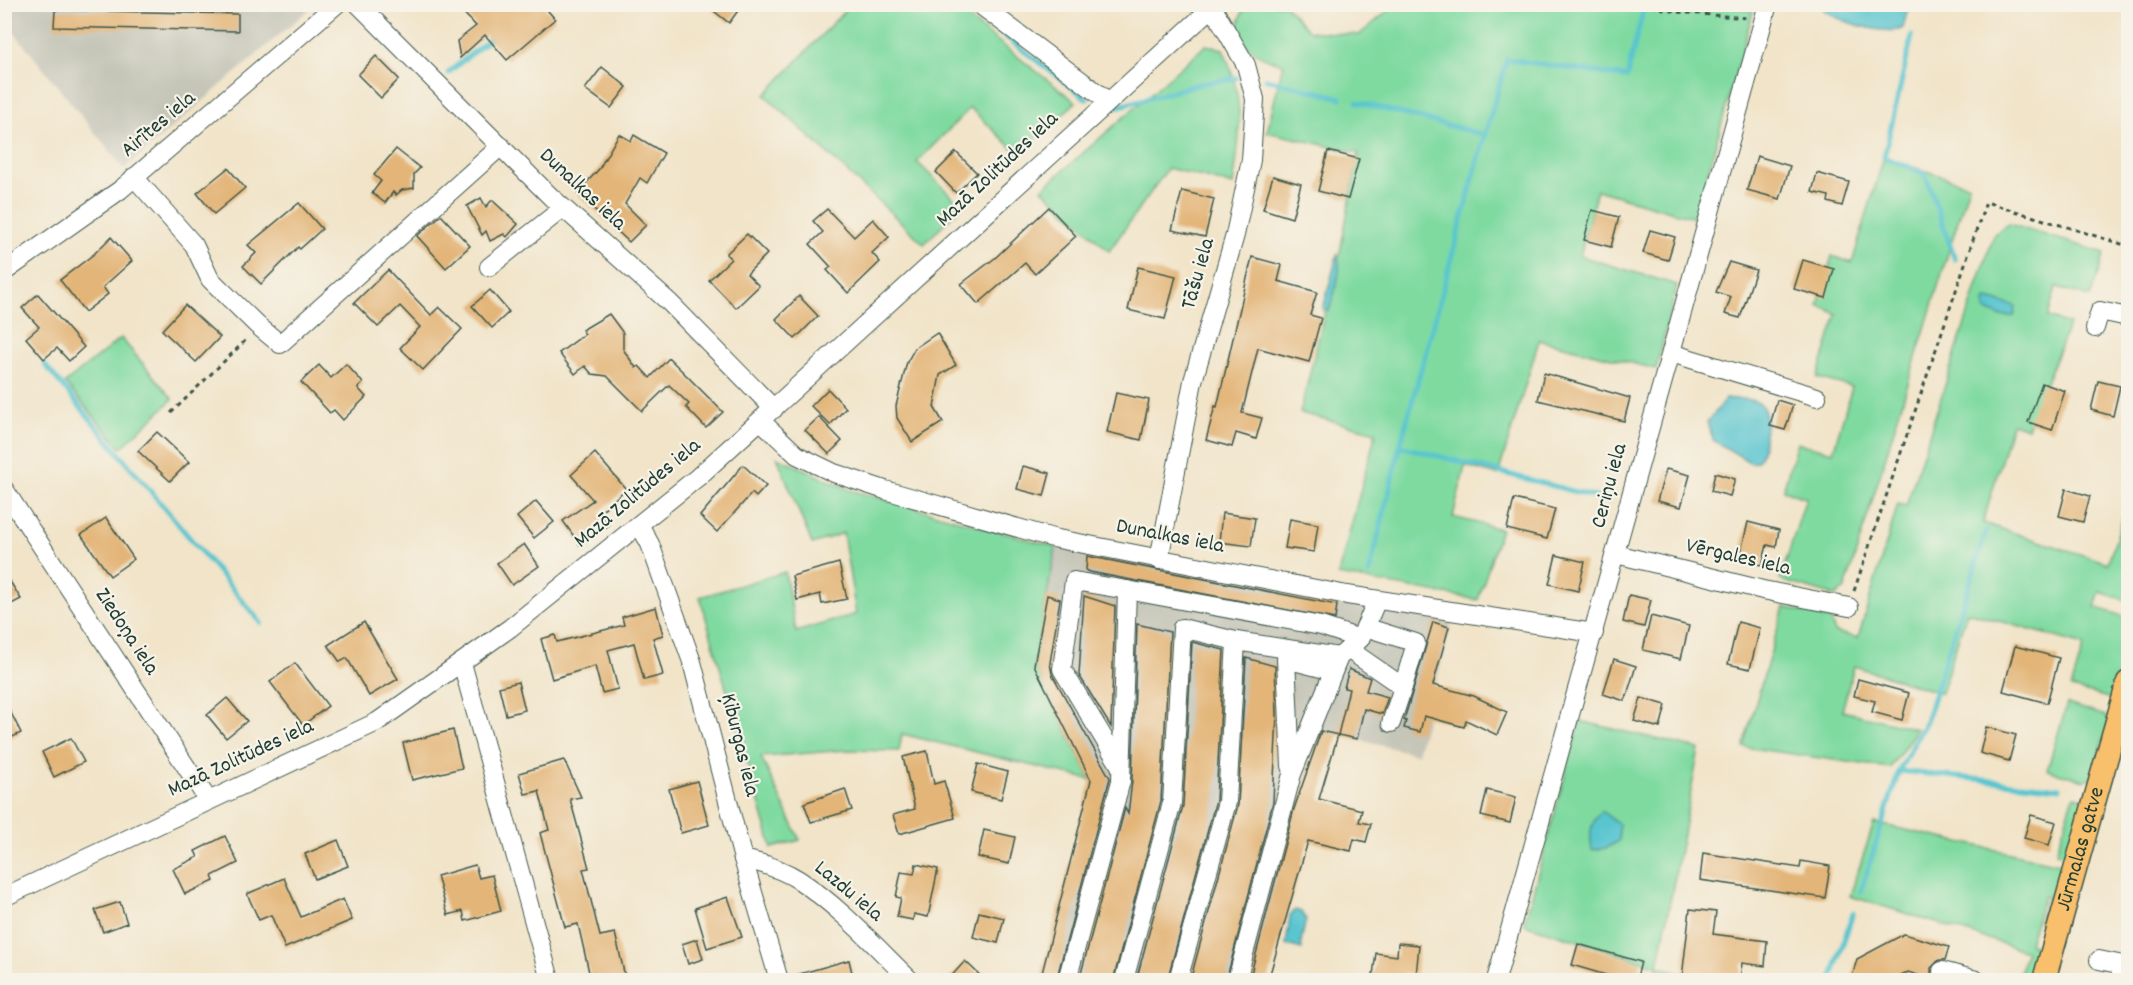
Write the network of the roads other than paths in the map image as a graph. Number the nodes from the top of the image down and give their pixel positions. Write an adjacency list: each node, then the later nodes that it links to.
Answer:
1 (337, 4): 8 (street, Airītes iela)
2 (358, 4): 7 (street, Dunalkas iela)
3 (979, 4): 6 (street)
4 (1215, 6): 6 (street, Mazā Zolitūdes iela); 20 (street, Tāšu iela)
5 (1766, 12): 14 (street, Ceriņu iela)
6 (1108, 101): 16 (street, Mazā Zolitūdes iela)
7 (501, 146): 8 (street); 9 (street, Dunalkas iela)
8 (134, 177): 11 (street, Airītes iela)
9 (563, 208): 10 (street); 16 (street, Dunalkas iela)
10 (489, 267)
11 (4, 272)
12 (2128, 317): 13 (street)
13 (2095, 328)
14 (1671, 353): 15 (street); 19 (street, Ceriņu iela)
15 (1817, 397)
16 (768, 415): 18 (street, Mazā Zolitūdes iela); 20 (street, Dunalkas iela)
17 (4, 489): 33 (street, Ziedoņa iela)
18 (640, 526): 27 (street, Mazā Zolitūdes iela); 34 (street, Ķiburgas iela)
19 (1616, 554): 23 (street, Vērgales iela); 24 (street, Ceriņu iela)
20 (1159, 560): 22 (street, Dunalkas iela)
21 (1127, 590): 26 (street); 31 (street); 31 (street)
22 (1377, 600): 24 (street, Dunalkas iela); 26 (street)
23 (1849, 607)
24 (1594, 633): 46 (street, Ceriņu iela)
25 (1236, 641): 26 (street); 43 (street); 44 (street)
26 (1349, 648): 29 (street); 29 (street); 32 (street); 32 (street)
27 (462, 663): 33 (street, Mazā Zolitūdes iela); 39 (street)
28 (2128, 682): 48 (main road, Jūrmalas gatve)
29 (1403, 687): 30 (street)
30 (1391, 723)
31 (1121, 767): 42 (street)
32 (1292, 774): 45 (street)
33 (208, 800): 35 (street, Mazā Zolitūdes iela)
34 (743, 858): 40 (street, Ķiburgas iela); 41 (street, Lazdu iela)
35 (4, 897)
36 (2099, 960): 37 (street)
37 (2124, 970)
38 (1942, 971): 47 (street)
39 (550, 981)
40 (779, 981)
41 (910, 981)
42 (1067, 981)
43 (1124, 981)
44 (1178, 981)
45 (1237, 981)
46 (1496, 981)
47 (1976, 981)
48 (2044, 981)

